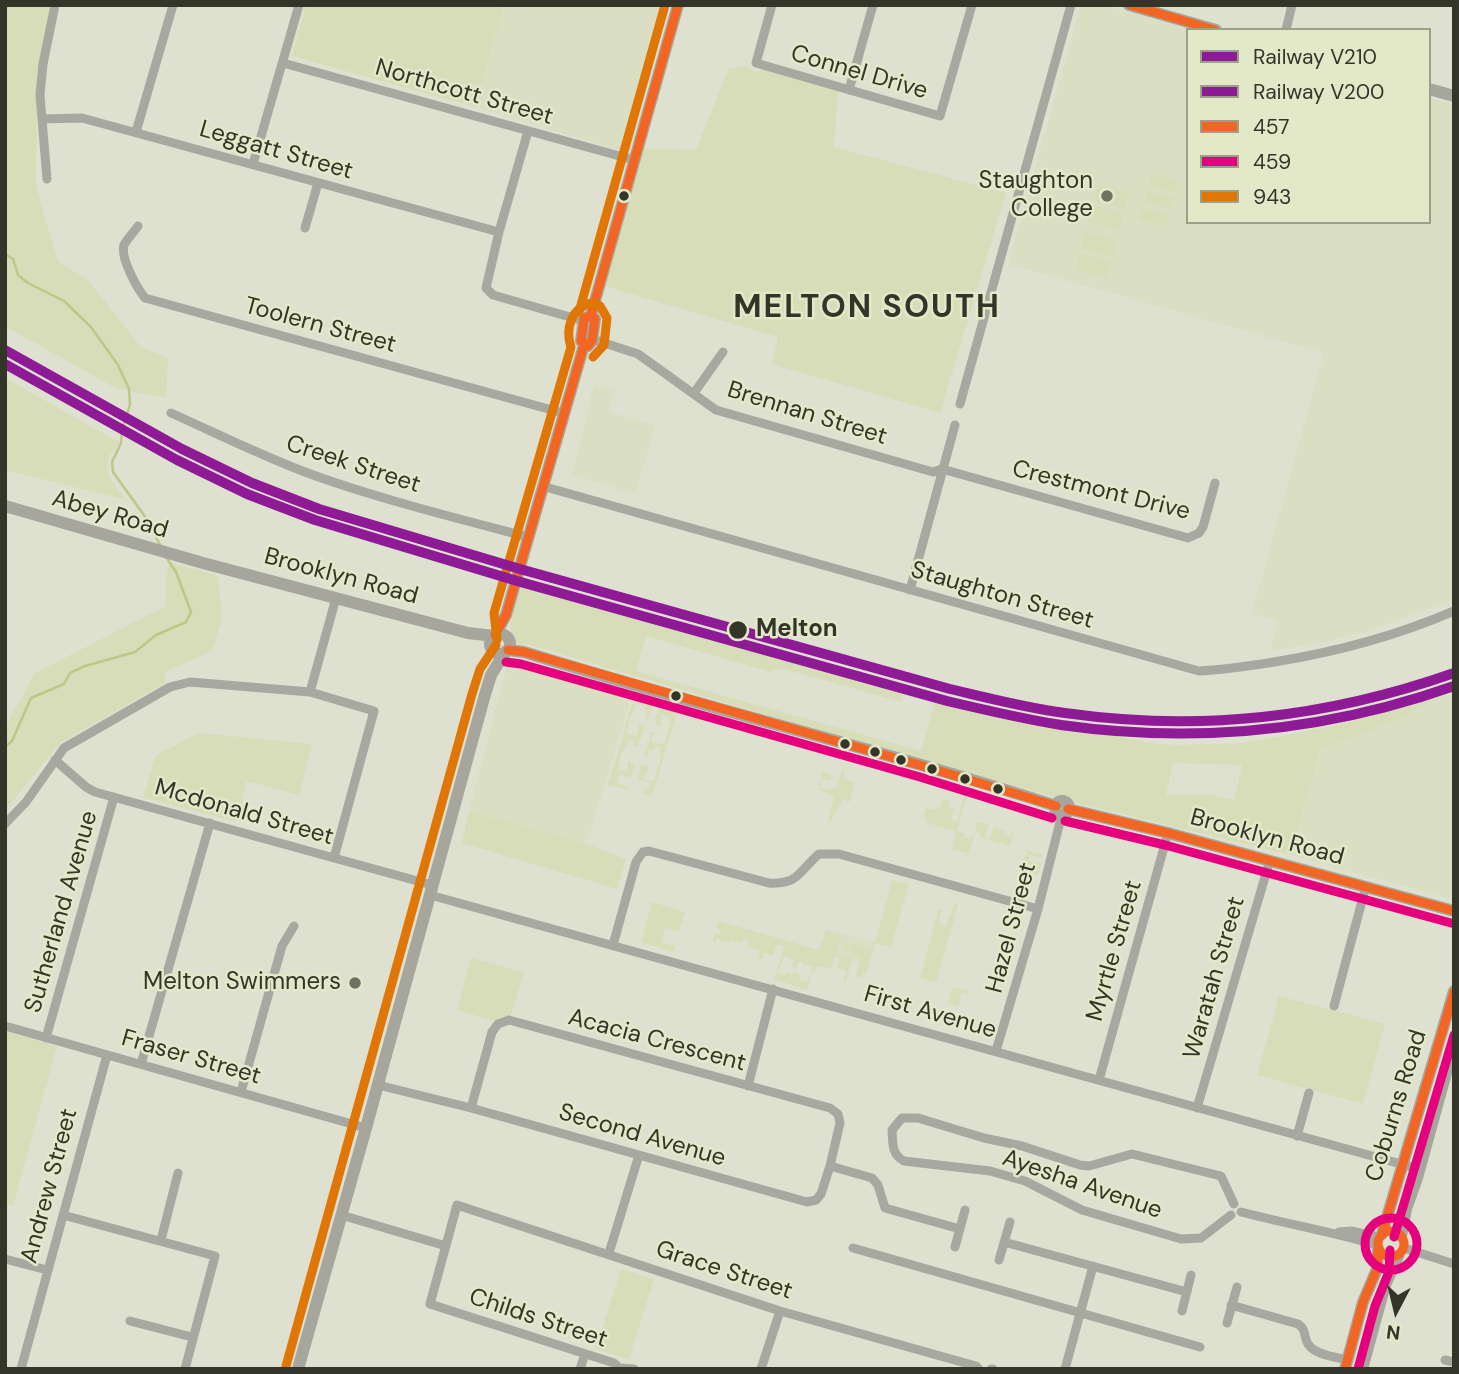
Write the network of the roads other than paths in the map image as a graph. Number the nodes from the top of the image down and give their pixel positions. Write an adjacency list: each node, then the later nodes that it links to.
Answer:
1 (55, 5): 17 (street)
2 (173, 5): 19 (street)
3 (299, 5): 13 (street)
4 (678, 5): 20 (street)
5 (772, 5): 14 (street, Connel Drive)
6 (873, 5): 14 (street)
7 (972, 5): 14 (street, Connel Drive)
8 (1071, 5): 31 (street)
9 (1129, 5): 11 (street)
10 (1292, 5): 12 (street)
11 (1209, 28)
12 (1286, 28)
13 (283, 63): 18 (street, Northcott Street); 21 (street)
14 (849, 90)
15 (1431, 90): 16 (street)
16 (1454, 96)
17 (42, 119): 19 (street, Leggatt Street); 22 (street)
18 (528, 131): 20 (street, Northcott Street); 26 (street)
19 (136, 132): 21 (street, Leggatt Street)
20 (634, 160): 27 (street)
21 (253, 164): 23 (street, Leggatt Street)
22 (47, 179)
23 (318, 183): 25 (street); 26 (street, Leggatt Street)
24 (138, 226): 33 (street, Toolern Street)
25 (305, 228)
26 (499, 232): 27 (street)
27 (588, 318): 28 (street)
28 (588, 342): 30 (street, Brennan Street); 33 (street)
29 (723, 352): 30 (street)
30 (694, 393): 35 (street, Brennan Street)
31 (960, 404)
32 (171, 413): 39 (street, Creek Street)
33 (563, 413): 37 (street)
34 (955, 425): 35 (street)
35 (943, 469): 36 (street, Crestmont Drive); 41 (street)
36 (1215, 484)
37 (542, 486): 39 (street); 41 (street, Staughton Street)
38 (5, 506): 40 (street, Abey Road)
39 (528, 537): 44 (street)
40 (203, 563): 42 (street, Brooklyn Road)
41 (910, 590): 43 (street, Staughton Street)
42 (336, 598): 45 (street, Brooklyn Road); 48 (street)
43 (1454, 611)
44 (506, 615): 45 (street); 46 (street)
45 (493, 641): 46 (street, Brooklyn Road); 47 (street)
46 (508, 645): 47 (street); 51 (street, Brooklyn Road)
47 (491, 674): 58 (street)
48 (310, 692): 49 (street); 55 (street)
49 (55, 760): 50 (street, Mcdonald Street); 53 (street)
50 (114, 797): 52 (street, Mcdonald Street); 67 (street, Sutherland Avenue)
51 (1062, 810): 54 (street, Brooklyn Road); 59 (street, Hazel Street)
52 (210, 823): 55 (street, Mcdonald Street); 71 (street)
53 (5, 824)
54 (1168, 833): 56 (street, Brooklyn Road); 72 (street, Myrtle Street)
55 (334, 858): 58 (street, Mcdonald Street)
56 (1270, 860): 57 (street, Brooklyn Road); 78 (street, Waratah Street)
57 (1366, 886): 60 (street, Brooklyn Road); 65 (street)
58 (431, 890): 62 (street, First Avenue); 73 (street)
59 (1038, 909): 62 (street); 69 (street, Hazel Street)
60 (1454, 911)
61 (294, 926): 75 (street)
62 (613, 946): 63 (street, First Avenue)
63 (773, 989): 69 (street, First Avenue); 74 (street)
64 (1454, 991): 82 (street, Coburns Road)
65 (1334, 1006)
66 (5, 1026): 67 (street, Fraser Street)
67 (46, 1038): 70 (street, Fraser Street)
68 (1454, 1044): 84 (street, Coburns Road)
69 (996, 1051): 72 (street, First Avenue)
70 (107, 1055): 71 (street, Fraser Street); 88 (street, Andrew Street)
71 (141, 1064): 75 (street, Fraser Street)
72 (1100, 1080): 78 (street, First Avenue)
73 (378, 1085): 77 (street, Second Avenue); 79 (street)
74 (748, 1086): 77 (street, Acacia Crescent); 83 (street, Acacia Crescent)
75 (241, 1092): 79 (street, Fraser Street)
76 (1309, 1093): 80 (street)
77 (471, 1108): 81 (street, Second Avenue)
78 (1197, 1108): 80 (street, First Avenue)
79 (366, 1128): 89 (street)
80 (1297, 1136): 82 (street, First Avenue)
81 (639, 1156): 83 (street, Second Avenue); 99 (street)
82 (1401, 1165): 84 (street, First Avenue); 94 (street, Coburns Road)
83 (830, 1166): 91 (street)
84 (1419, 1169): 97 (street, Coburns Road)
85 (178, 1173): 92 (street)
86 (965, 1210): 91 (street)
87 (1236, 1210): 87 (street, Ayesha Avenue); 94 (street)
88 (62, 1214): 92 (street); 104 (street, Andrew Street)
89 (341, 1214): 95 (street); 120 (street)
90 (1010, 1222): 93 (street)
91 (960, 1229): 96 (street)
92 (161, 1240): 114 (street)
93 (1004, 1241): 101 (street); 103 (street)
94 (1379, 1241): 97 (street); 97 (street); 117 (street, Coburns Road)
95 (446, 1246): 99 (street, Grace Street); 116 (street, Childs Street)
96 (955, 1247)
97 (1401, 1247): 102 (street); 126 (street, Coburns Road)
98 (853, 1248): 111 (street)
99 (609, 1254): 109 (street, Grace Street)
100 (5, 1259): 104 (street)
101 (999, 1260)
102 (1454, 1264)
103 (1093, 1266): 107 (street); 111 (street)
104 (47, 1270): 118 (street, Andrew Street)
105 (1191, 1275): 107 (street)
106 (1237, 1287): 108 (street)
107 (1187, 1292): 110 (street)
108 (1231, 1305): 113 (street); 117 (street)
109 (780, 1311): 123 (street); 124 (street, Grace Street)
110 (1182, 1311)
111 (1080, 1314): 115 (street); 125 (street)
112 (130, 1321): 114 (street)
113 (1227, 1323)
114 (192, 1337): 119 (street)
115 (1200, 1347)
116 (585, 1354): 121 (street); 122 (street, Childs Street)
117 (1346, 1364)
118 (21, 1369)
119 (184, 1369)
120 (298, 1369)
121 (580, 1369)
122 (634, 1369)
123 (761, 1369)
124 (979, 1369)
125 (1065, 1369)
126 (1362, 1369)

